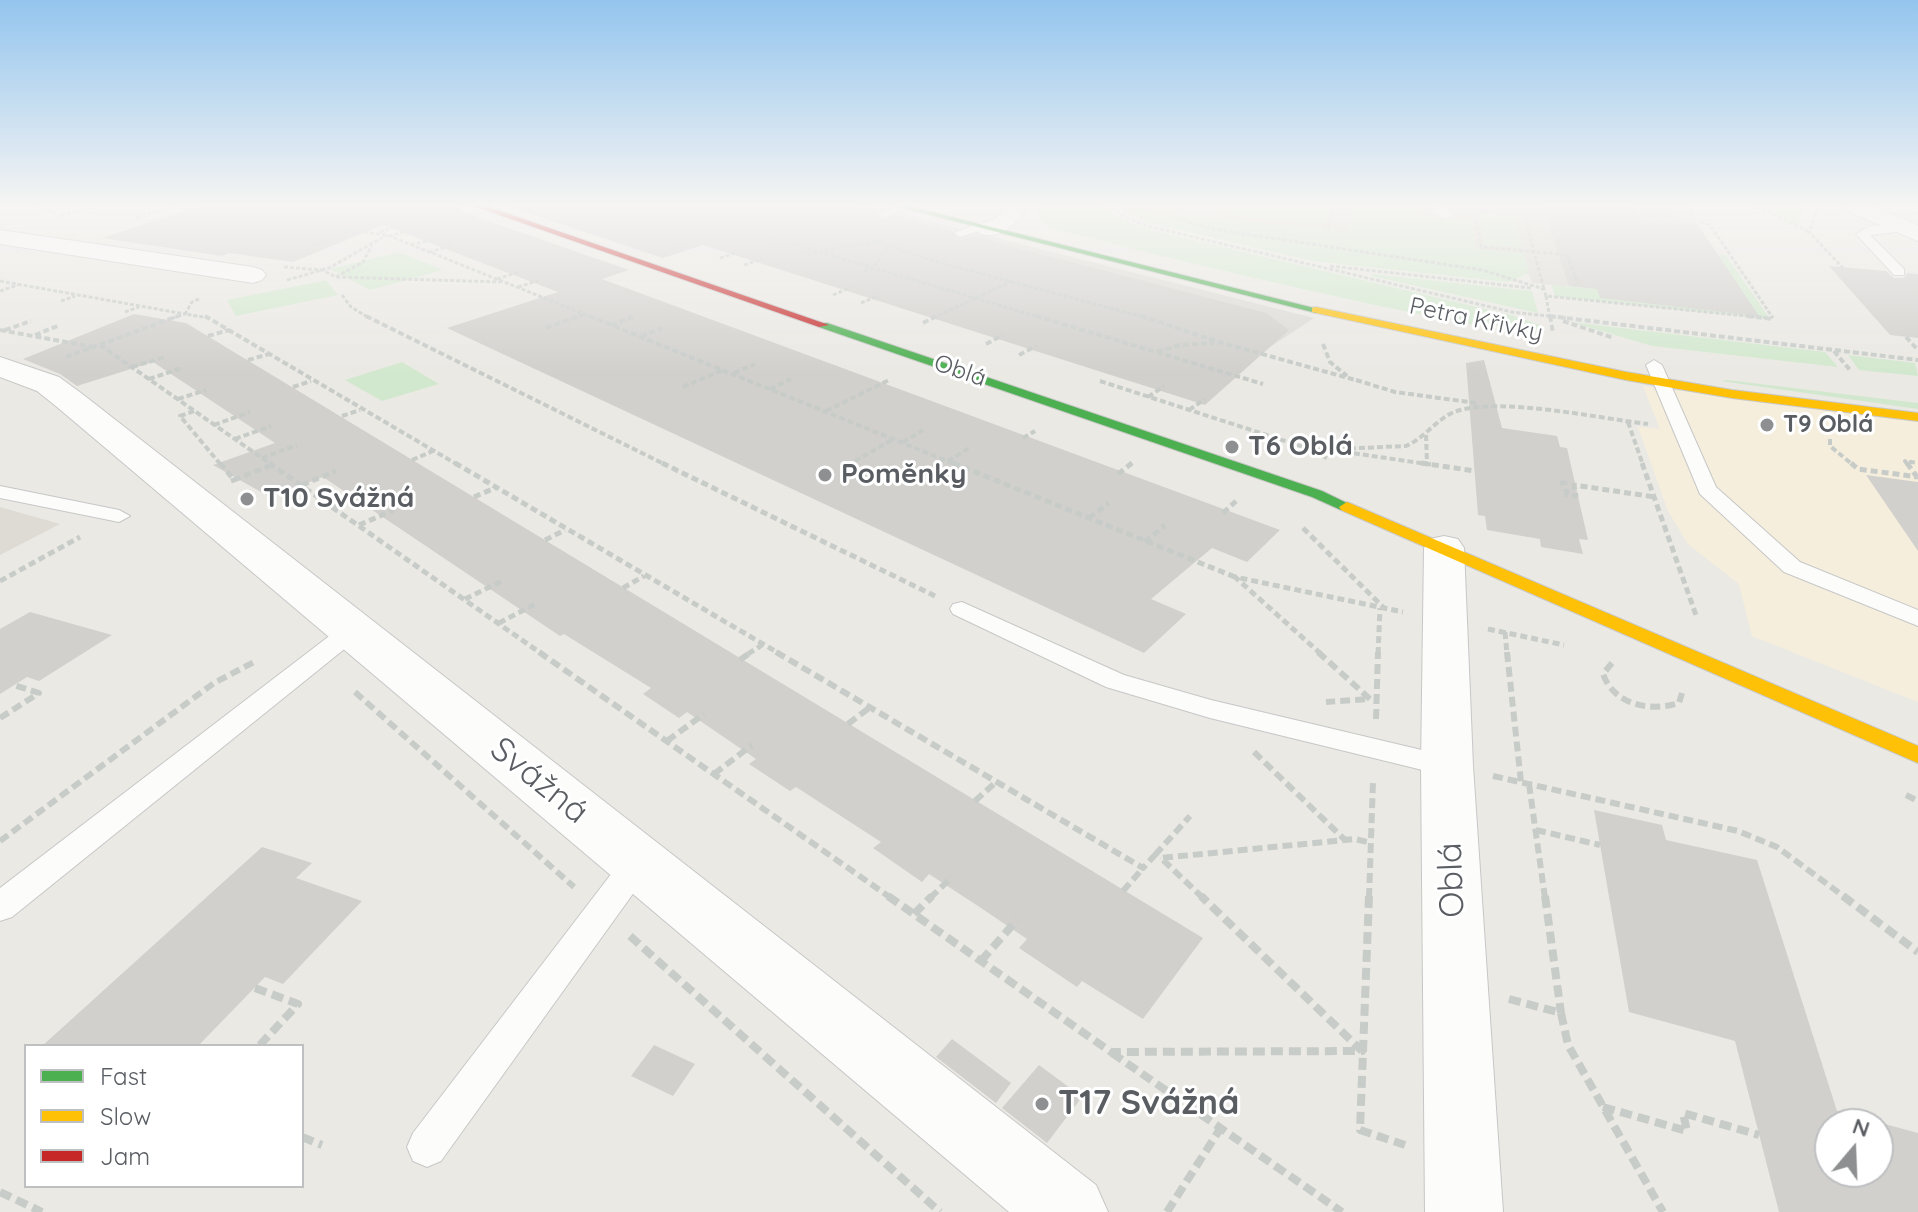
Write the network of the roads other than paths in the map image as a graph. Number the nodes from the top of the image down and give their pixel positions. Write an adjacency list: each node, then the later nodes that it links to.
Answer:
1 (157, 261): 6 (street)
2 (637, 261): 13 (street, Oblá)
3 (1128, 261): 8 (street, Petra Křivky)
4 (1891, 261): 5 (lane)
5 (1904, 268)
6 (253, 275)
7 (9, 340): 16 (street, Svážná)
8 (1657, 373): 9 (street, Petra Křivky); 10 (street, Petra Křivky); 15 (lane)
9 (1716, 373)
10 (1918, 417)
11 (0, 492): 12 (lane)
12 (119, 516)
13 (1444, 548): 17 (street, Oblá); 18 (street, Oblá)
14 (962, 609): 18 (lane)
15 (1918, 619)
16 (335, 644): 19 (street, Svážná); 20 (lane)
17 (1918, 755)
18 (1462, 769): 23 (street, Oblá)
19 (639, 861): 21 (lane); 22 (street, Svážná)
20 (0, 907)
21 (427, 1147)
22 (1069, 1212)
23 (1464, 1212)

